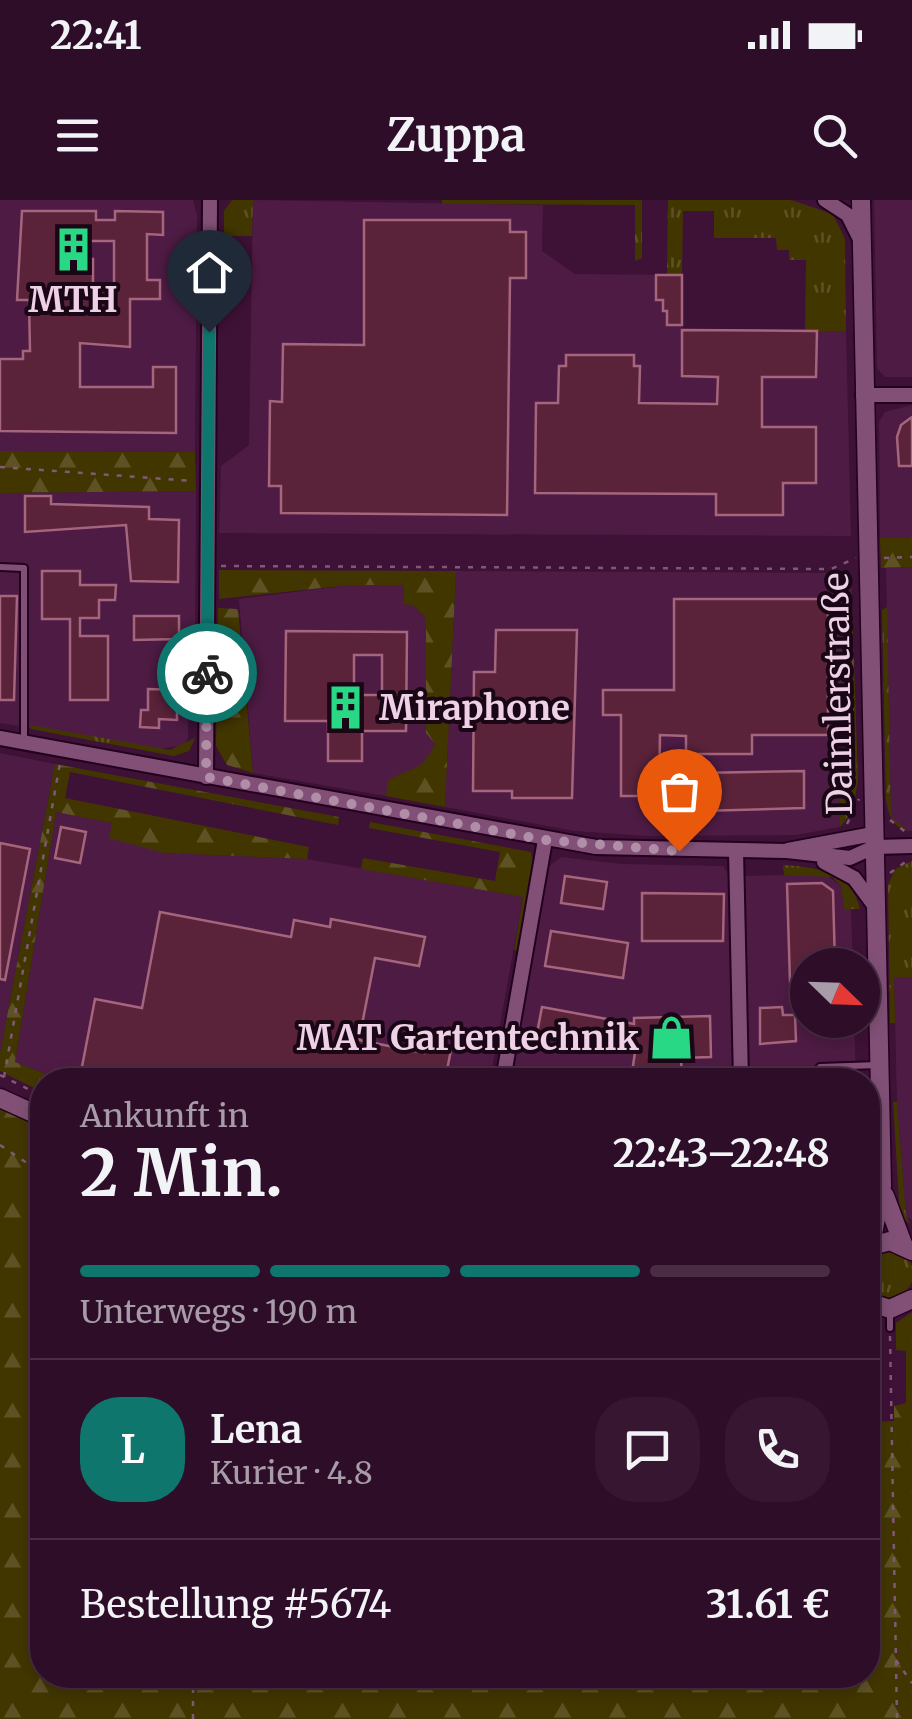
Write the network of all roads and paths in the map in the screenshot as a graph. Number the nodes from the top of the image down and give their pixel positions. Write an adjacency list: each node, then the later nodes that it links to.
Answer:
1 (210, 200): 8 (street)
2 (825, 200): 4 (street)
3 (861, 200): 4 (street, Daimlerstraße)
4 (861, 242): 6 (street, Daimlerstraße)
5 (912, 395): 6 (street)
6 (863, 396): 17 (street, Daimlerstraße)
7 (0, 467): 8 (path)
8 (208, 481): 10 (street)
9 (856, 558): 10 (path)
10 (208, 566): 15 (street)
11 (0, 568): 13 (lane)
12 (0, 738): 13 (street)
13 (24, 742): 14 (street)
14 (63, 750): 15 (street); 27 (path)
15 (206, 777): 16 (street)
16 (545, 840): 20 (street); 24 (street)
17 (874, 841): 18 (street); 19 (street); 21 (street); 22 (street, Daimlerstraße)
18 (912, 846)
19 (787, 850): 20 (street); 21 (street)
20 (736, 851): 25 (street)
21 (804, 855): 22 (street)
22 (875, 908): 23 (street, Daimlerstraße)
23 (879, 1066): 26 (lane)
24 (504, 1068)
25 (741, 1068)
26 (820, 1068)
27 (2, 1076): 28 (path)
28 (30, 1090)
29 (0, 1098): 31 (street)
30 (880, 1106): 34 (street, Daimlerstraße)
31 (30, 1111)
32 (0, 1145): 33 (path)
33 (30, 1166)
34 (882, 1186): 35 (street, Daimlerstraße); 37 (street, Daimlerstraße)
35 (880, 1195)
36 (880, 1243): 37 (street)
37 (908, 1247)
38 (912, 1299): 40 (street)
39 (880, 1311): 40 (street)
40 (890, 1319): 41 (path); 42 (path)
41 (880, 1320)
42 (896, 1659): 43 (path); 46 (path)
43 (912, 1683)
44 (193, 1688): 45 (path)
45 (193, 1719)
46 (897, 1719)

